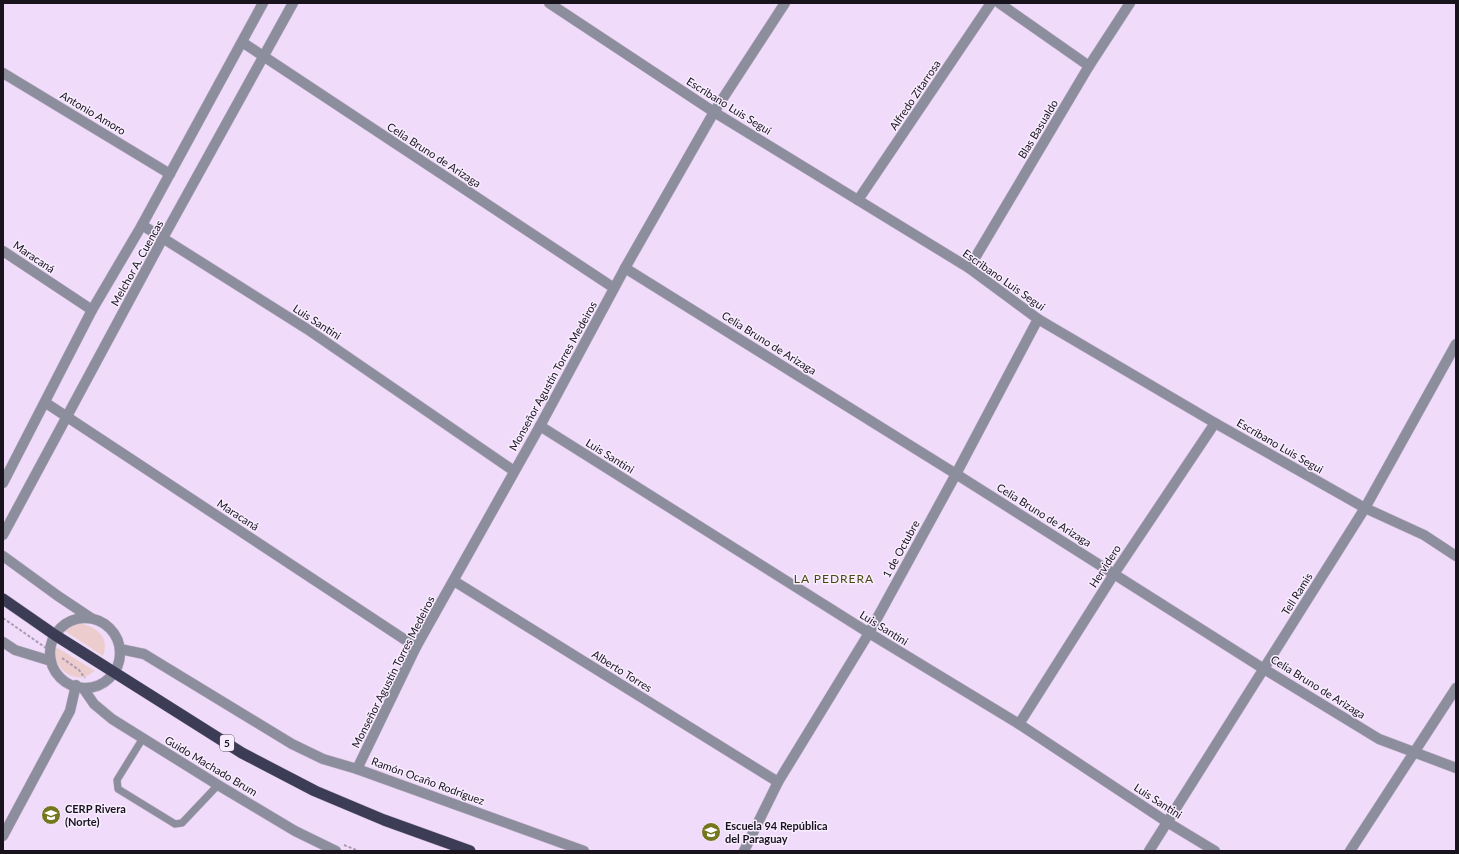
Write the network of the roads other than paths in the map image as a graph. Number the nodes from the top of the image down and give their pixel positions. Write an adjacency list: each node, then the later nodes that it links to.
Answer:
1 (263, 3): 8 (street, Melchor A. Cuencas)
2 (293, 3): 9 (street, Melchor A. Cuencas)
3 (549, 3): 12 (street, Escribano Luis Segui)
4 (785, 3): 12 (street, Monseñor Agustín Torres Medeiros)
5 (991, 3): 14 (street, Alfredo Zitarrosa)
6 (998, 3): 10 (street)
7 (1130, 3): 10 (street, Blas Basualdo)
8 (242, 42): 9 (street, Celia Bruno de Arizaga); 13 (street, Melchor A. Cuencas)
9 (263, 56): 16 (street, Melchor A. Cuencas); 20 (street, Celia Bruno de Arizaga)
10 (1089, 66): 19 (street, Blas Basualdo)
11 (3, 73): 13 (street, Antonio Amoro)
12 (714, 112): 14 (street, Escribano Luis Segui); 18 (street, Monseñor Agustín Torres Medeiros)
13 (170, 174): 15 (street, Melchor A. Cuencas)
14 (858, 200): 19 (street, Escribano Luis Segui)
15 (142, 225): 16 (street, Luis Santini); 21 (street, Melchor A. Cuencas)
16 (164, 238): 25 (street, Melchor A. Cuencas); 28 (street, Luis Santini)
17 (3, 251): 21 (street, Maracaná)
18 (625, 268): 20 (street, Monseñor Agustín Torres Medeiros); 29 (street, Celia Bruno de Arizaga)
19 (969, 268): 22 (street, Escribano Luis Segui)
20 (614, 288): 27 (street, Monseñor Agustín Torres Medeiros)
21 (92, 310): 24 (street, Melchor A. Cuencas)
22 (1038, 319): 26 (street, Escribano Luis Segui); 29 (street, 1 de Octubre)
23 (1456, 344): 31 (street, Tell Ramis)
24 (46, 403): 25 (street, Maracaná); 30 (street, Melchor A. Cuencas)
25 (67, 416): 32 (street, Melchor A. Cuencas); 42 (street, Maracaná)
26 (1215, 423): 31 (street, Escribano Luis Segui); 35 (street, Hervidero)
27 (540, 426): 28 (street, Monseñor Agustín Torres Medeiros); 39 (street, Luis Santini)
28 (514, 471): 36 (street, Monseñor Agustín Torres Medeiros)
29 (956, 474): 35 (street, Celia Bruno de Arizaga); 39 (street, 1 de Octubre)
30 (3, 483)
31 (1365, 508): 34 (street, Escribano Luis Segui); 45 (street, Tell Ramis)
32 (3, 535)
33 (3, 556): 38 (street)
34 (1456, 556)
35 (1114, 574): 45 (street, Celia Bruno de Arizaga); 49 (street, Hervidero)
36 (454, 581): 42 (street, Monseñor Agustín Torres Medeiros); 54 (street, Alberto Torres)
37 (3, 599): 40 (highway, 5)
38 (91, 618): 40 (street); 43 (street)
39 (869, 633): 49 (street, Luis Santini); 54 (street, 1 de Octubre)
40 (55, 635): 44 (street); 46 (highway, 5)
41 (3, 642): 44 (street)
42 (416, 647): 53 (street, Monseñor Agustín Torres Medeiros)
43 (120, 649): 46 (street); 53 (street, Ramón Ocaño Rodríguez)
44 (51, 656): 47 (street)
45 (1264, 669): 51 (street, Celia Bruno de Arizaga); 56 (street, Tell Ramis)
46 (114, 673): 47 (street); 59 (highway, 5)
47 (84, 687): 50 (street, Guido Machado Brum); 57 (street)
48 (1456, 688): 51 (street)
49 (1019, 724): 56 (street, Luis Santini)
50 (143, 738): 55 (street, Guido Machado Brum); 55 (lane)
51 (1414, 753): 52 (street, Celia Bruno de Arizaga); 64 (street)
52 (1456, 768)
53 (358, 769): 60 (street, Ramón Ocaño Rodríguez)
54 (778, 782): 61 (street, 1 de Octubre)
55 (218, 786): 58 (street, Guido Machado Brum)
56 (1167, 822): 62 (street, Tell Ramis); 63 (street, Luis Santini)
57 (3, 836)
58 (337, 846)
59 (470, 851)
60 (584, 851)
61 (744, 851)
62 (1148, 851)
63 (1215, 851)
64 (1350, 851)

